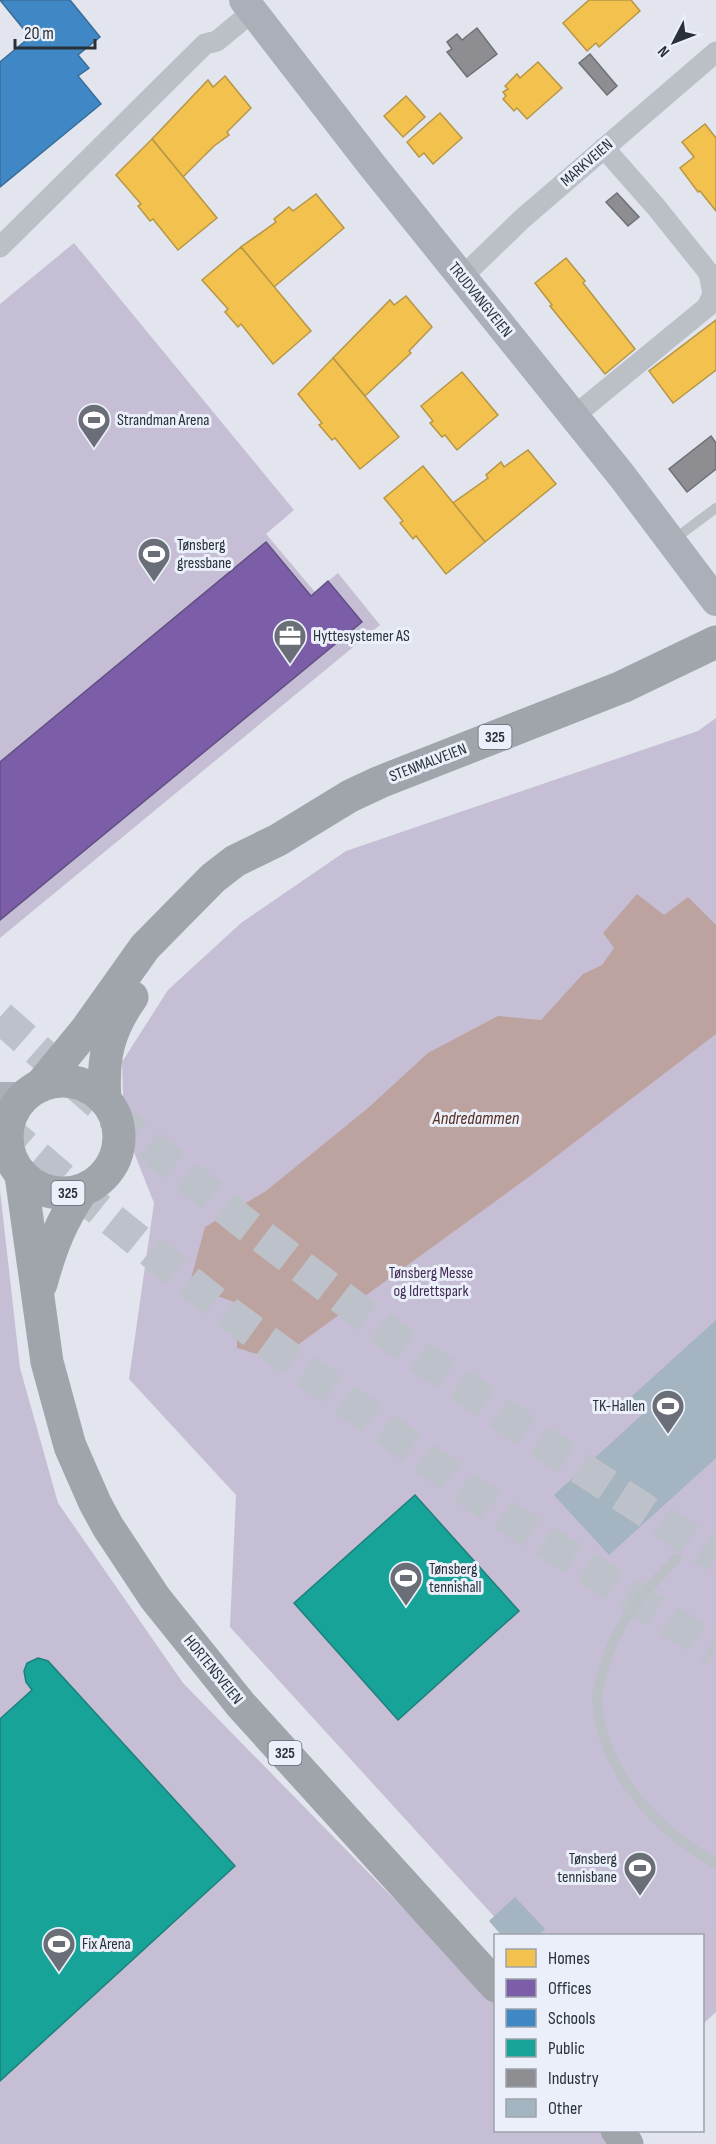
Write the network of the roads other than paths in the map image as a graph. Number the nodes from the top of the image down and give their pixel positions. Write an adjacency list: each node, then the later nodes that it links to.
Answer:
1 (248, 6): 4 (street); 5 (main road, TRUDVANGVEIEN)
2 (716, 52): 3 (street, MARKVEIEN)
3 (604, 148): 5 (street, MARKVEIEN); 6 (street)
4 (0, 247)
5 (462, 277): 6 (main road, TRUDVANGVEIEN)
6 (574, 416): 8 (main road, TRUDVANGVEIEN)
7 (716, 508): 8 (lane)
8 (671, 541): 9 (main road, TRUDVANGVEIEN)
9 (716, 601)
10 (716, 642): 11 (main road, STENMALVEIEN / 325)
11 (278, 840): 12 (main road, STENMALVEIEN / 325); 13 (main road, STENMALVEIEN / 325)
12 (21, 1093): 13 (main road); 14 (main road, STENMALVEIEN / 325)
13 (105, 1100): 15 (main road, STENMALVEIEN / 325)
14 (10, 1156): 15 (main road, 325); 16 (main road, HORTENSVEIEN / 325)
15 (82, 1190): 16 (main road, HORTENSVEIEN / 325)
16 (39, 1294): 19 (main road, HORTENSVEIEN / 325)
17 (677, 1558): 18 (lane)
18 (716, 1864)
19 (494, 1985)

